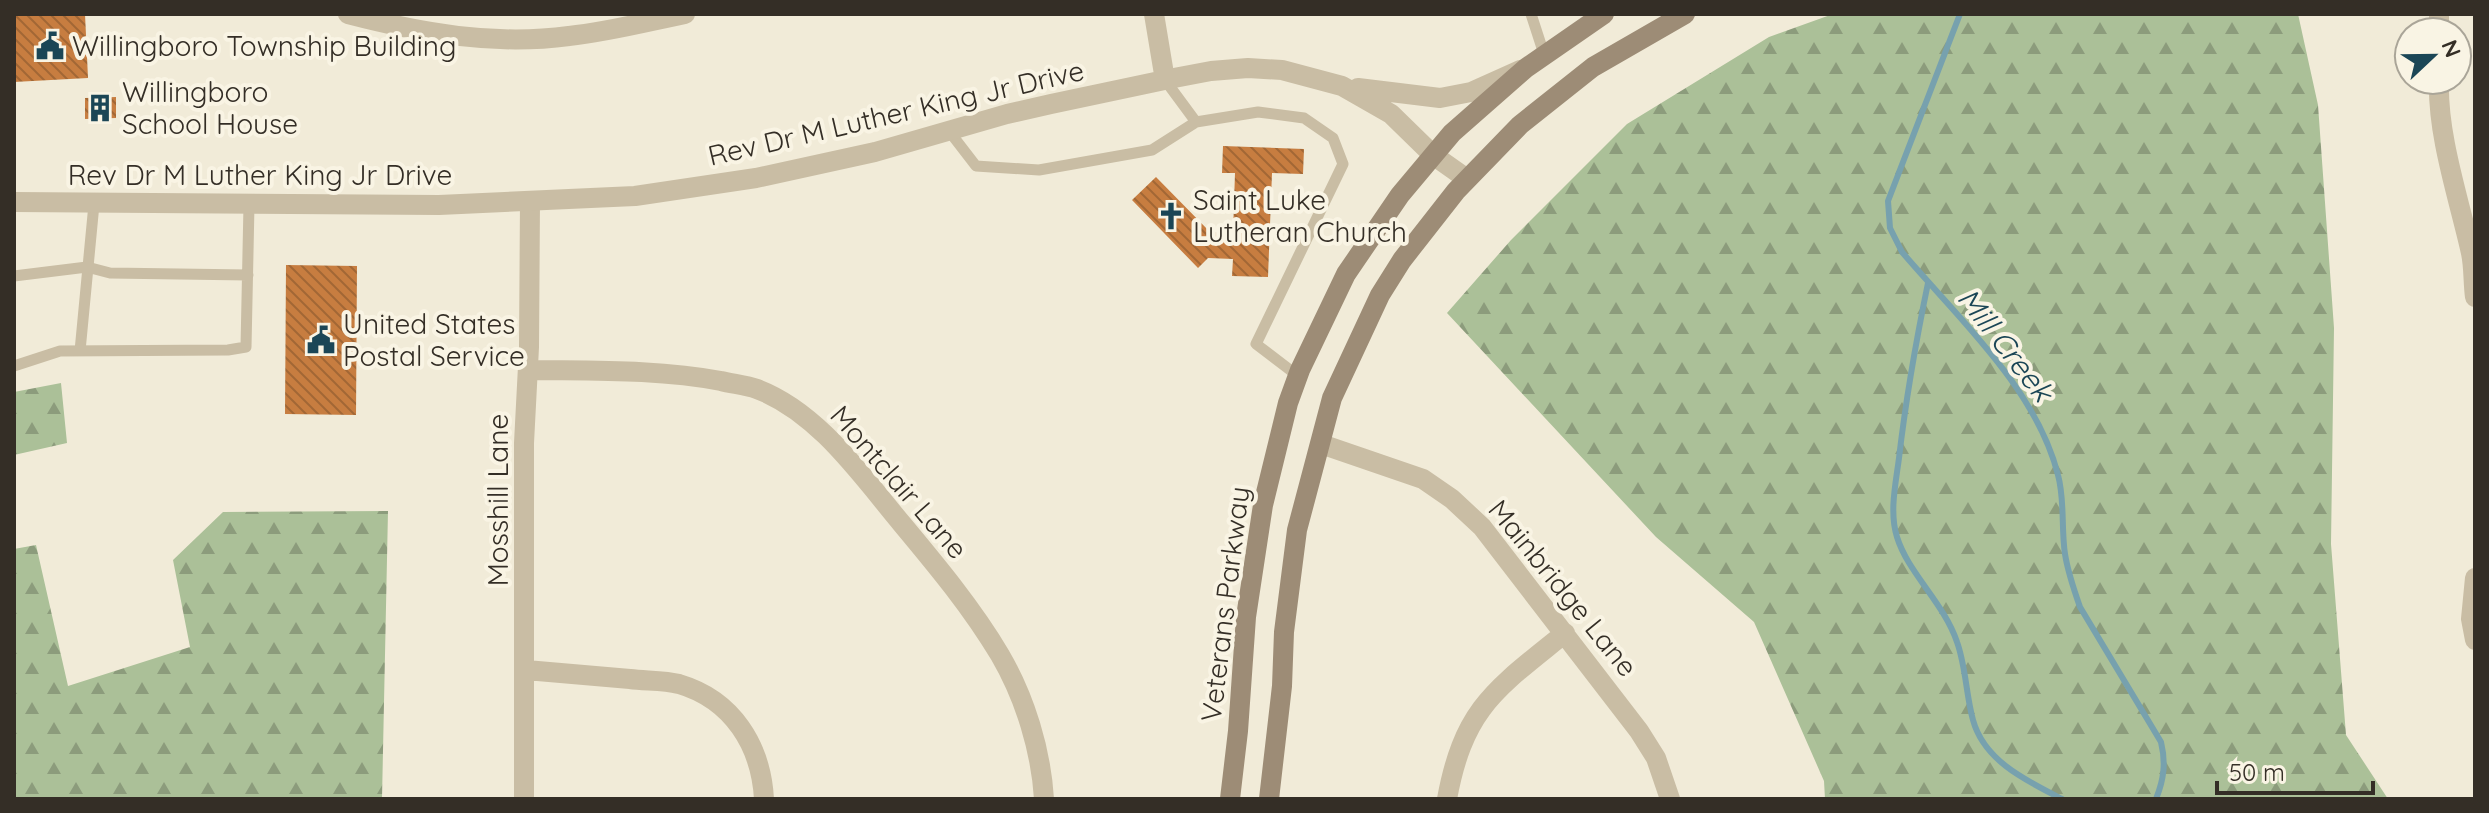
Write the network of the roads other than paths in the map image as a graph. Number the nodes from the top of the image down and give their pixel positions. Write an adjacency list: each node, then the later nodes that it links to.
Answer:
1 (348, 14): 6 (street)
2 (1154, 14): 9 (street)
3 (1531, 14): 7 (lane)
4 (1604, 14): 7 (main road, Veterans Parkway)
5 (1685, 14): 15 (main road)
6 (676, 15)
7 (1544, 54): 8 (main road, Veterans Parkway)
8 (1526, 68): 10 (street); 14 (main road, Veterans Parkway)
9 (1165, 80): 10 (street, Rev Dr M Luther King Jr Drive); 12 (lane); 13 (street, Rev Dr M Luther King Jr Drive)
10 (1342, 86): 14 (street, Rev Dr M Luther King Jr Drive)
11 (2440, 96): 23 (street)
12 (1196, 122): 13 (lane); 27 (lane)
13 (949, 131): 16 (street, Rev Dr M Luther King Jr Drive)
14 (1433, 155): 15 (street, Rev Dr M Luther King Jr Drive); 27 (main road, Veterans Parkway)
15 (1467, 179): 28 (main road)
16 (530, 201): 19 (street, Rev Dr M Luther King Jr Drive); 26 (street, Mosshill Lane)
17 (14, 202): 18 (street, Rev Dr M Luther King Jr Drive)
18 (94, 204): 19 (street, Rev Dr M Luther King Jr Drive); 20 (lane)
19 (249, 205): 21 (lane)
20 (87, 267): 21 (lane); 22 (lane); 24 (lane)
21 (248, 275): 24 (lane)
22 (14, 276)
23 (2475, 297)
24 (80, 351): 25 (lane)
25 (14, 366)
26 (528, 370): 32 (street, Mosshill Lane); 35 (street, Montclair Lane)
27 (1298, 376): 36 (main road, Veterans Parkway)
28 (1321, 444): 30 (street, Mainbridge Lane); 37 (main road)
29 (2475, 578): 31 (street)
30 (1565, 633): 38 (street); 39 (street, Mainbridge Lane)
31 (2475, 640)
32 (526, 670): 33 (street, Mosshill Lane); 34 (street)
33 (524, 799)
34 (764, 799)
35 (1044, 799)
36 (1230, 799)
37 (1269, 799)
38 (1447, 799)
39 (1670, 799)

